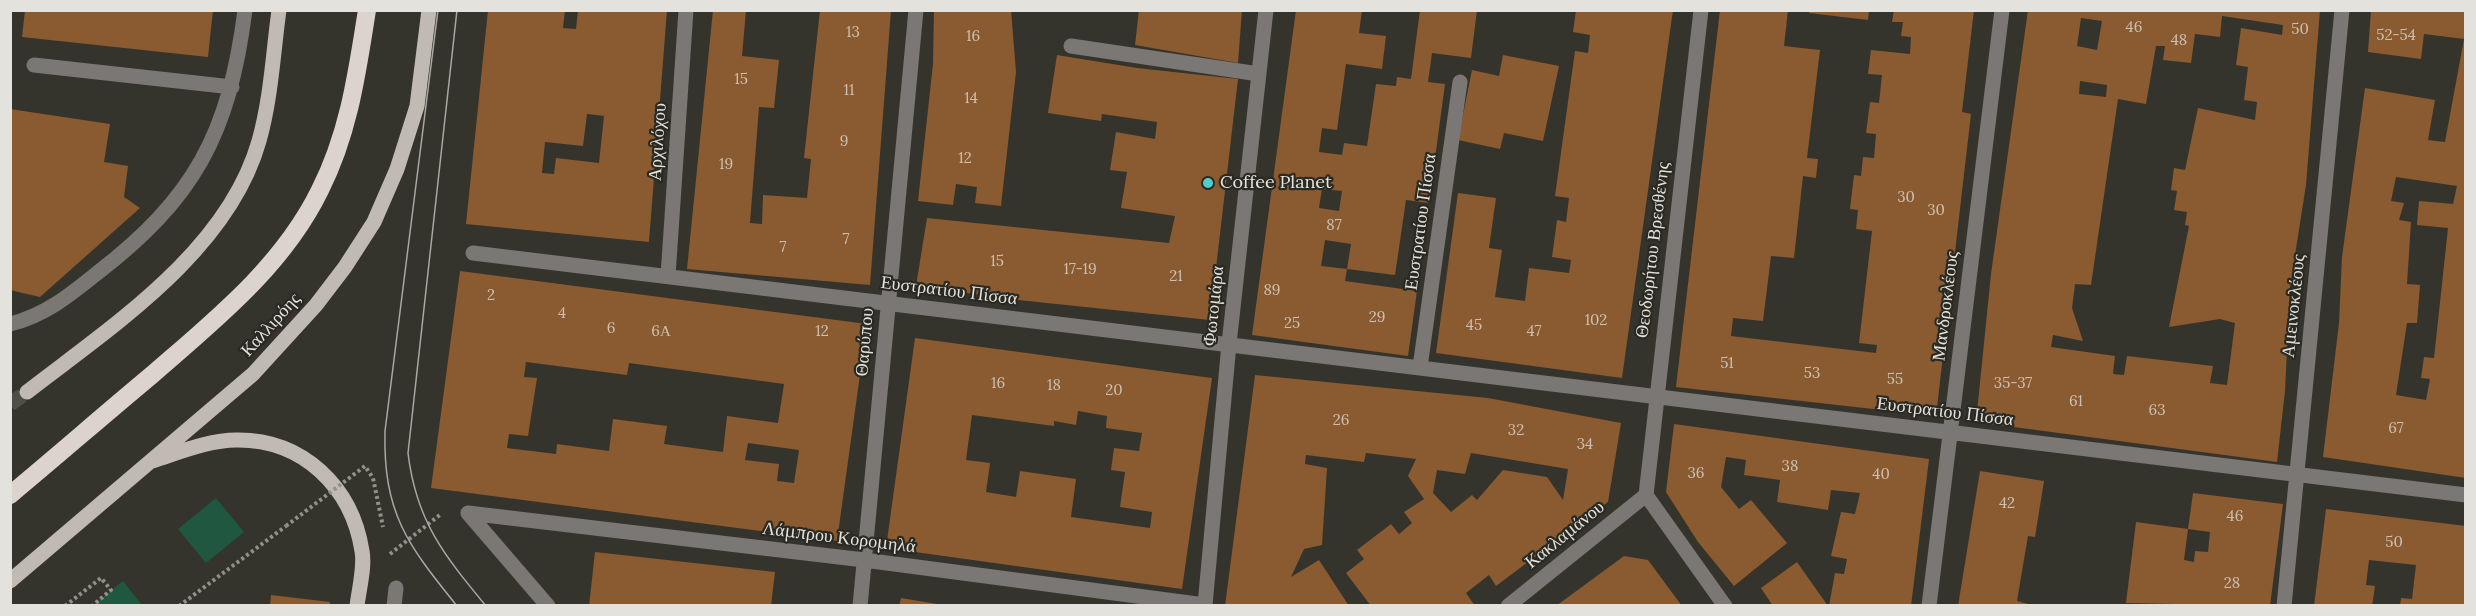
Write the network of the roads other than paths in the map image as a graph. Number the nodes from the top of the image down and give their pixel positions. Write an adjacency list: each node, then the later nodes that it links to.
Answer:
1 (245, 10): 15 (street)
2 (279, 10): 22 (main road)
3 (367, 10): 27 (highway)
4 (429, 10): 25 (main road, Καλλιρόης)
5 (686, 10): 17 (street, Αρχιλόχου)
6 (916, 10): 18 (street, Θαρύπου)
7 (1266, 10): 13 (street, Φωτομάρα)
8 (1701, 10): 23 (street, Θεοδωρήτου Βρεσθένης)
9 (2002, 10): 24 (street, Μανδροκλέους)
10 (2342, 10): 26 (street, Αμεινοκλέους)
11 (1071, 46): 13 (street)
12 (34, 65): 15 (street)
13 (1259, 74): 20 (street, Φωτομάρα)
14 (1460, 82): 21 (street, Ευστρατίου Πίσσα)
15 (232, 87): 19 (street)
16 (473, 253): 17 (street, Ευστρατίου Πίσσα)
17 (668, 276): 18 (street, Ευστρατίου Πίσσα)
18 (888, 303): 20 (street, Ευστρατίου Πίσσα); 30 (street, Θαρύπου)
19 (10, 324)
20 (1229, 344): 21 (street, Ευστρατίου Πίσσα); 33 (street, Φωτομάρα)
21 (1420, 367): 23 (street, Ευστρατίου Πίσσα)
22 (27, 392)
23 (1656, 397): 24 (street, Ευστρατίου Πίσσα); 28 (street, Θεοδωρήτου Βρεσθένης)
24 (1950, 432): 26 (street, Ευστρατίου Πίσσα); 40 (street, Μανδροκλέους)
25 (146, 463): 31 (main road, Καλλιρόης); 34 (main road)
26 (2297, 474): 29 (street, Ευστρατίου Πίσσα); 41 (street, Αμεινοκλέους)
27 (10, 495)
28 (1646, 495): 38 (street, Κακλαμάνου); 39 (street)
29 (2466, 495)
30 (864, 560): 33 (street, Λάμπρου Κορομηλά); 36 (street, Λάμπρου Κορομηλά); 37 (street, Θαρύπου)
31 (10, 581)
32 (396, 588): 35 (street)
33 (1205, 605)
34 (357, 606)
35 (394, 606)
36 (548, 606)
37 (860, 606)
38 (1508, 606)
39 (1725, 606)
40 (1929, 606)
41 (2284, 606)

